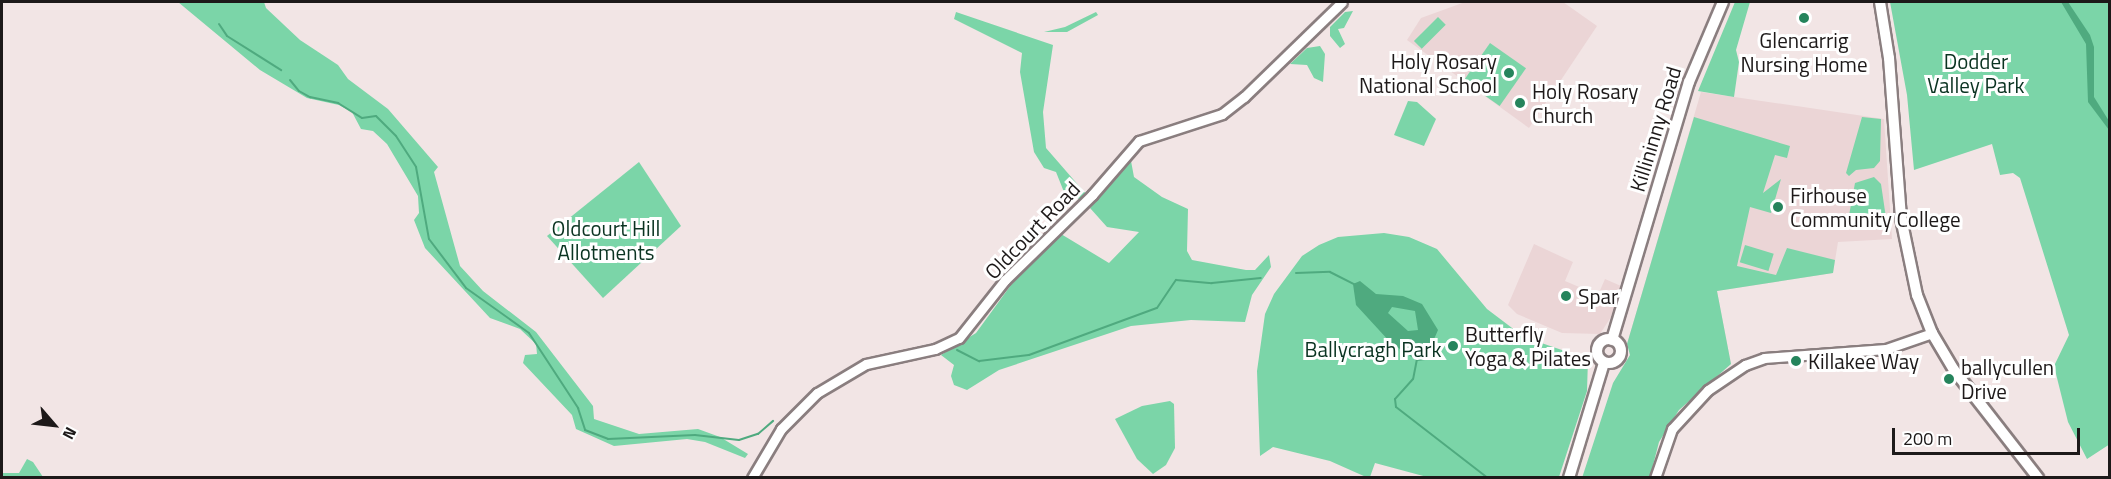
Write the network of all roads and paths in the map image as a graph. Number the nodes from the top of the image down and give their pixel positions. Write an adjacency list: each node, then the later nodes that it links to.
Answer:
1 (1342, 2): 7 (street, Oldcourt Road)
2 (1723, 2): 5 (main road, Killininny Road)
3 (1880, 2): 4 (main road)
4 (1932, 333): 9 (street); 10 (main road)
5 (1612, 340): 6 (main road, Killininny Road); 6 (main road, Killininny Road)
6 (1604, 363): 8 (main road, Killininny Road)
7 (752, 477)
8 (1569, 477)
9 (1655, 477)
10 (2038, 477)

